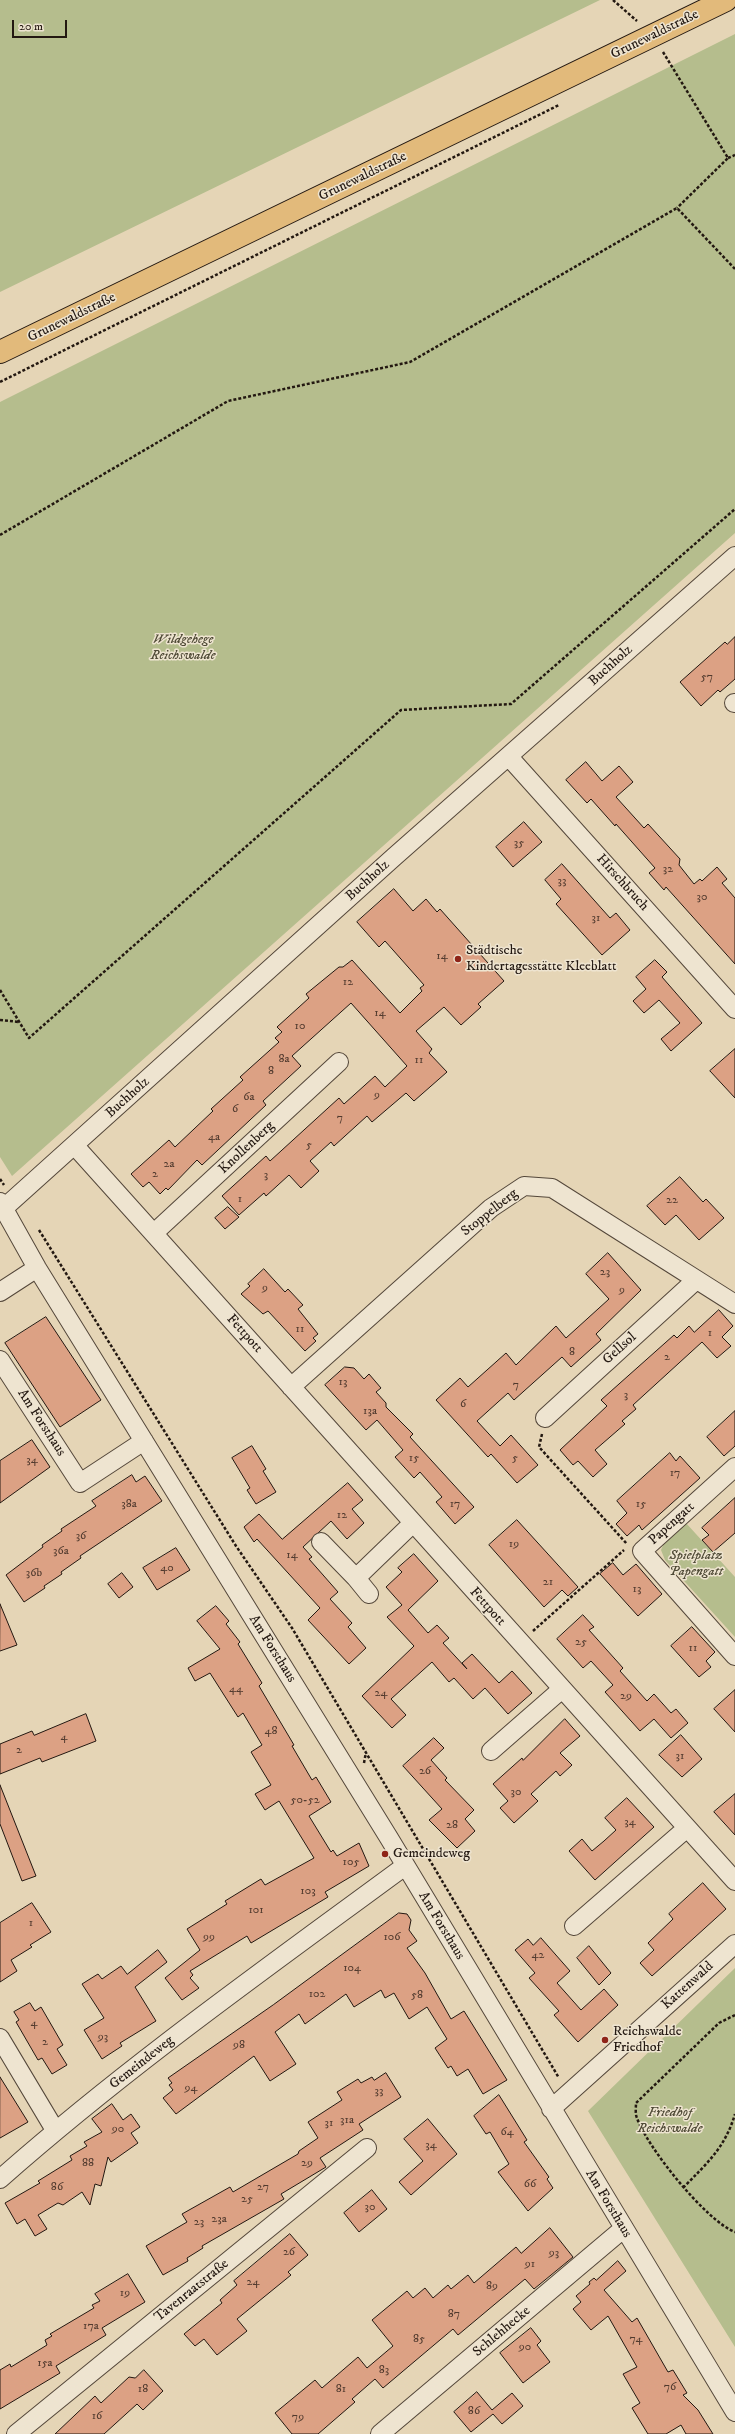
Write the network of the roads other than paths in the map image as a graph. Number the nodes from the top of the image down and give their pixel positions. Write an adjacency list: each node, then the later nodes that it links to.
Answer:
1 (726, 0): 2 (main road, Grunewaldstraße)
2 (0, 352)
3 (735, 556): 4 (street, Buchholz)
4 (509, 756): 5 (street, Hirschbruch); 7 (street, Buchholz)
5 (735, 1009)
6 (339, 1062): 9 (street, Knollenberg)
7 (75, 1146): 8 (street, Buchholz); 9 (street, Fettpott)
8 (2, 1205): 10 (street, Am Forsthaus)
9 (154, 1233): 15 (street, Fettpott)
10 (37, 1268): 12 (street); 17 (street, Am Forsthaus)
11 (696, 1280): 13 (street, Stoppelberg); 15 (street, Stoppelberg); 16 (street, Gellsol)
12 (0, 1292)
13 (735, 1304)
14 (0, 1360): 17 (street, Am Forsthaus)
15 (291, 1387): 19 (street, Fettpott)
16 (545, 1418)
17 (144, 1441): 27 (street, Am Forsthaus)
18 (735, 1467): 23 (street, Papengatt)
19 (413, 1524): 21 (street); 24 (street, Fettpott)
20 (321, 1542): 21 (street)
21 (356, 1578): 22 (street)
22 (368, 1594)
23 (735, 1656)
24 (562, 1689): 25 (street); 26 (street, Fettpott)
25 (491, 1751)
26 (687, 1828): 28 (street, Fettpott); 29 (street)
27 (405, 1866): 32 (street, Am Forsthaus); 33 (street, Gemeindeweg)
28 (735, 1881)
29 (574, 1926)
30 (735, 1944): 32 (street, Kattenwald)
31 (0, 2038): 33 (street)
32 (551, 2109): 36 (street, Am Forsthaus)
33 (55, 2130): 35 (street, Gemeindeweg)
34 (367, 2148): 38 (street, Tavenraatstraße)
35 (0, 2179)
36 (623, 2230): 37 (street, Am Forsthaus); 39 (street, Schlehhecke)
37 (735, 2412)
38 (16, 2434)
39 (380, 2434)

